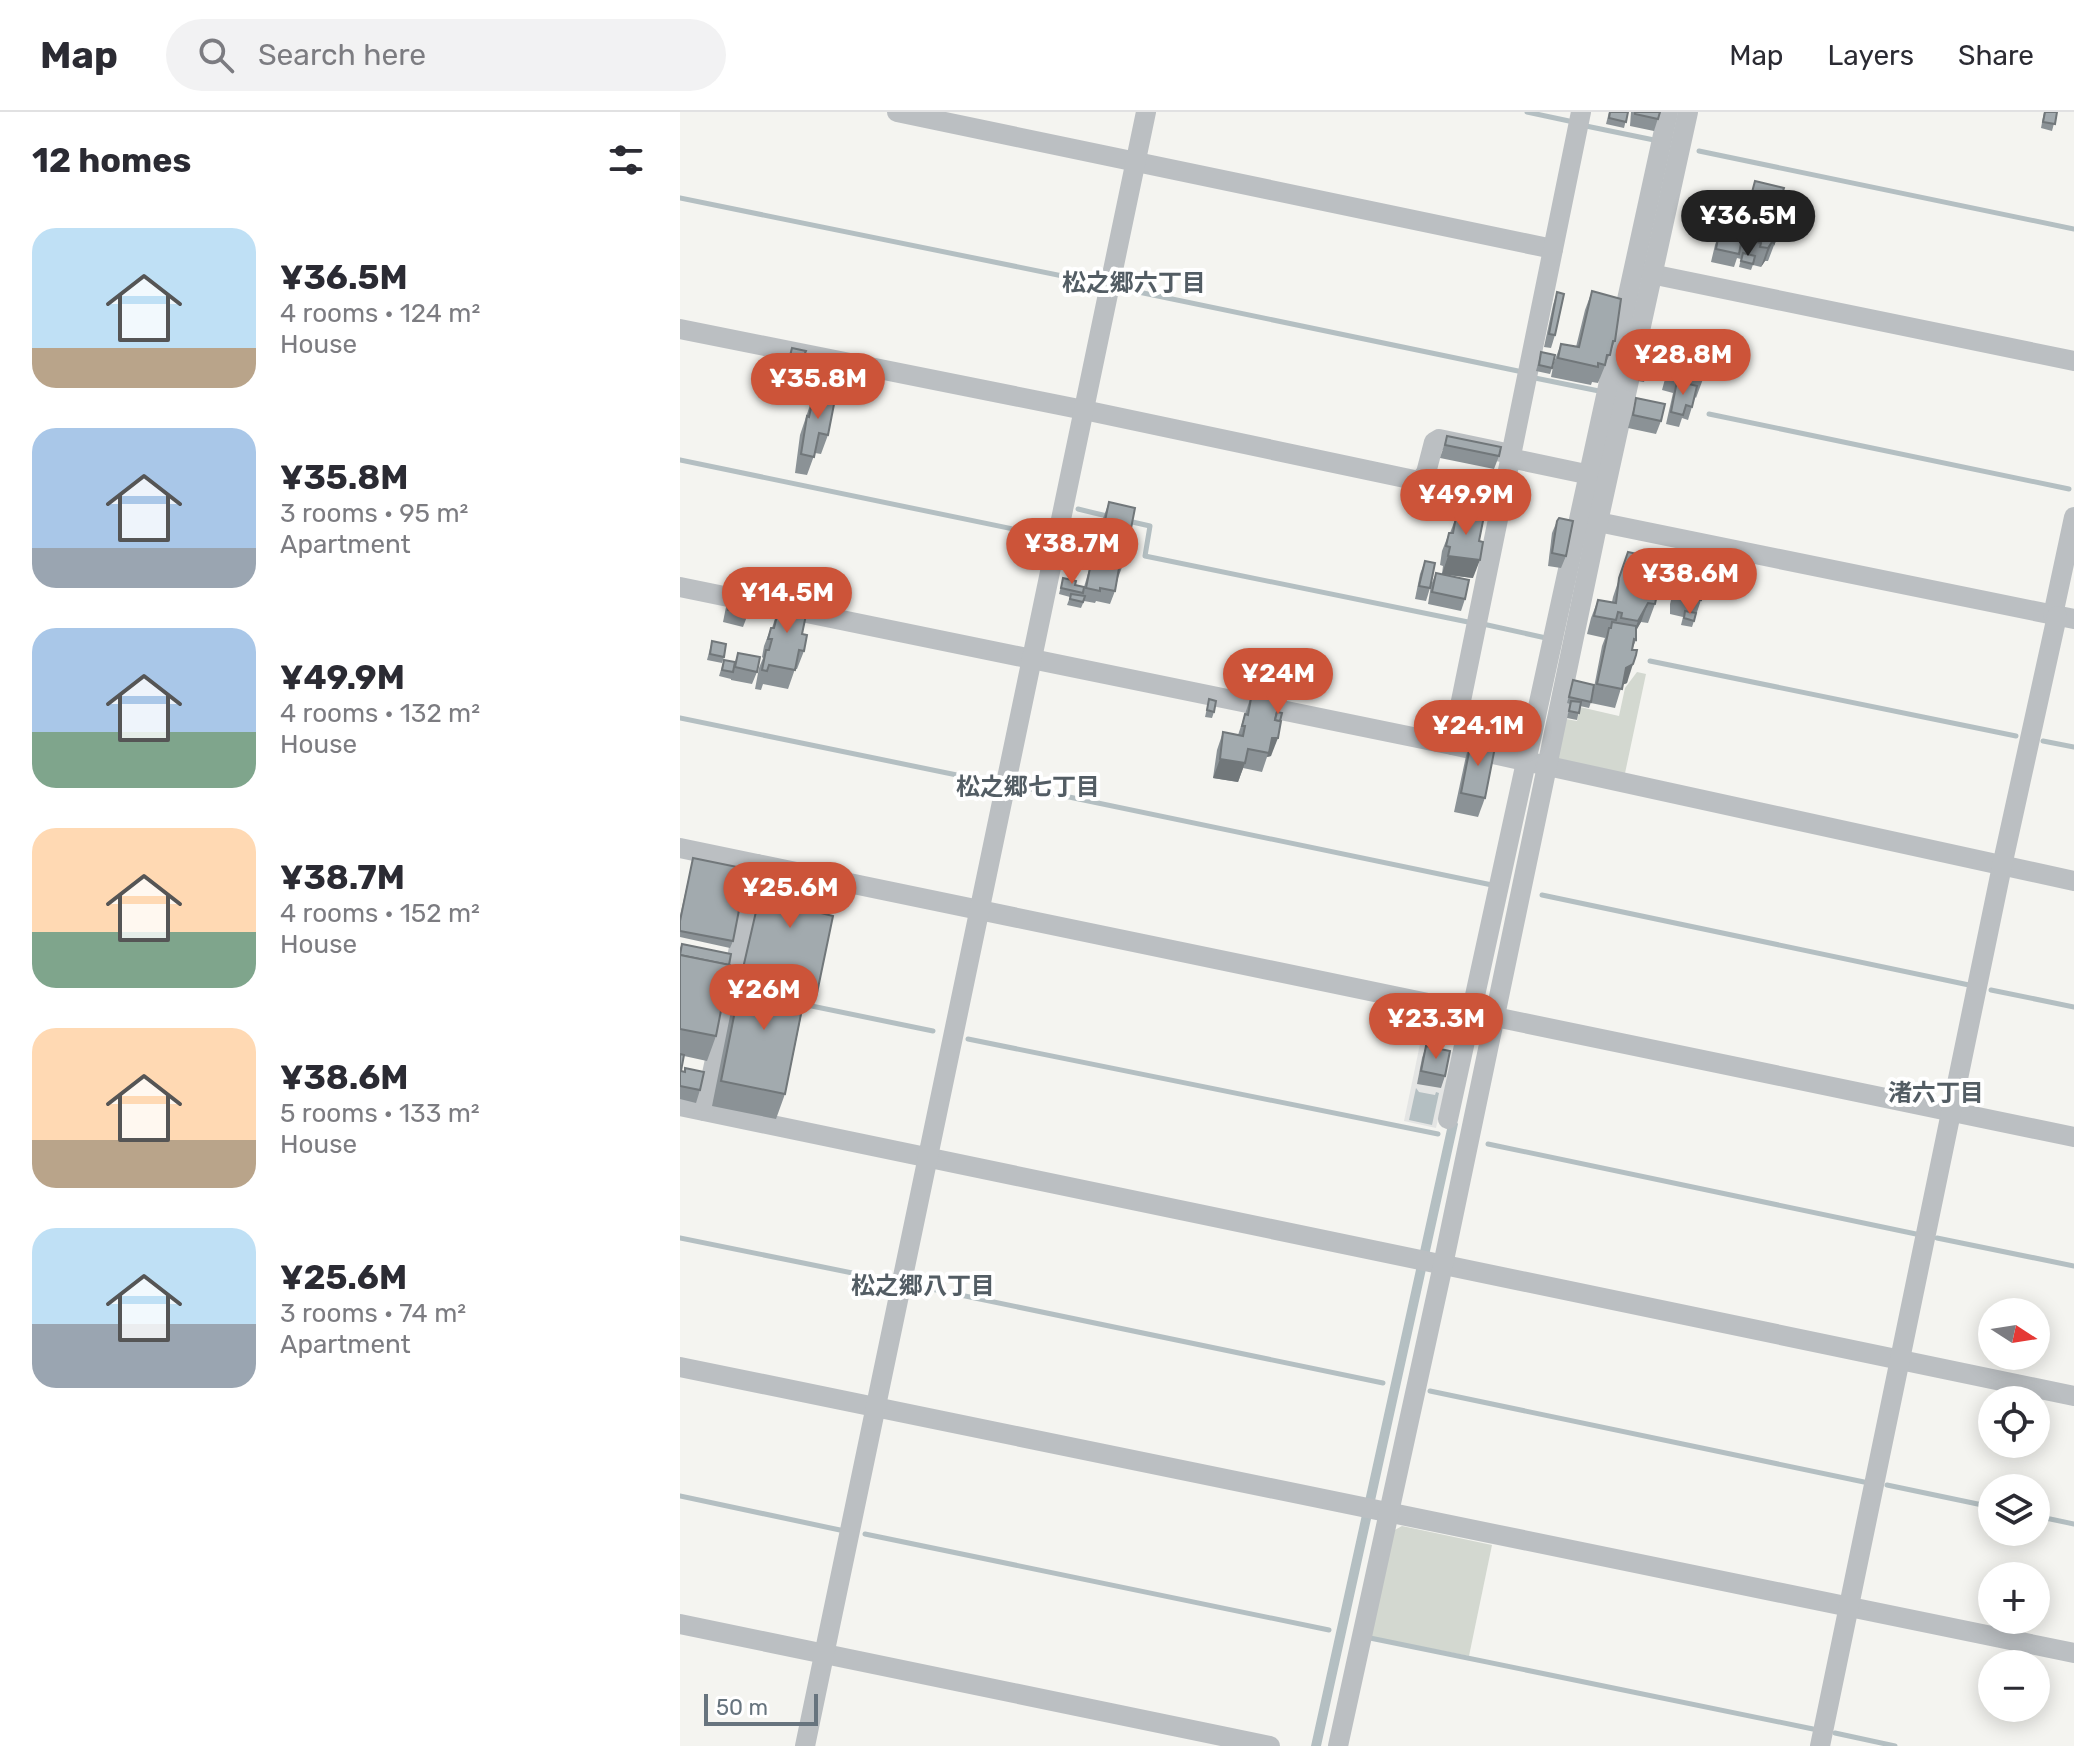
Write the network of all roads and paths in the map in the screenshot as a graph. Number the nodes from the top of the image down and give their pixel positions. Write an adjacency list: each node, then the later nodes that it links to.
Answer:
1 (897, 112): 6 (street)
2 (1146, 112): 6 (street)
3 (1581, 112): 7 (street)
4 (1668, 112): 13 (street)
5 (1688, 112): 8 (street)
6 (1136, 161): 7 (street); 11 (street)
7 (1553, 249): 12 (street)
8 (1651, 274): 10 (street); 13 (street)
9 (680, 329): 11 (street)
10 (2074, 361)
11 (1084, 410): 12 (street); 18 (street)
12 (1510, 456): 13 (street); 19 (street)
13 (1598, 477): 15 (street); 20 (street)
14 (2074, 517): 17 (street)
15 (1598, 522): 17 (street); 21 (street)
16 (680, 587): 18 (street)
17 (2061, 617): 24 (street)
18 (1033, 658): 19 (street); 26 (street)
19 (1452, 745): 20 (street)
20 (1525, 761): 21 (street); 27 (street)
21 (1546, 765): 24 (street); 27 (street)
22 (680, 848): 23 (street)
23 (757, 864): 26 (street); 29 (street)
24 (2002, 866): 25 (street); 30 (street)
25 (2074, 881)
26 (979, 910): 27 (street); 33 (street)
27 (1483, 1015): 30 (street); 31 (street); 34 (street)
28 (680, 1106): 29 (street)
29 (704, 1111): 33 (street)
30 (1952, 1112): 32 (street); 35 (street)
31 (1448, 1119)
32 (2074, 1137)
33 (928, 1158): 34 (street); 38 (street)
34 (1431, 1263): 35 (street); 39 (street)
35 (1901, 1360): 37 (street); 40 (street)
36 (680, 1367): 38 (street)
37 (2074, 1396)
38 (878, 1408): 39 (street); 42 (street)
39 (1376, 1510): 40 (street); 46 (street)
40 (1848, 1607): 43 (street); 47 (street)
41 (680, 1624): 42 (street)
42 (825, 1653): 44 (street); 45 (street)
43 (2074, 1653)
44 (805, 1746)
45 (1270, 1746)
46 (1338, 1746)
47 (1820, 1746)

